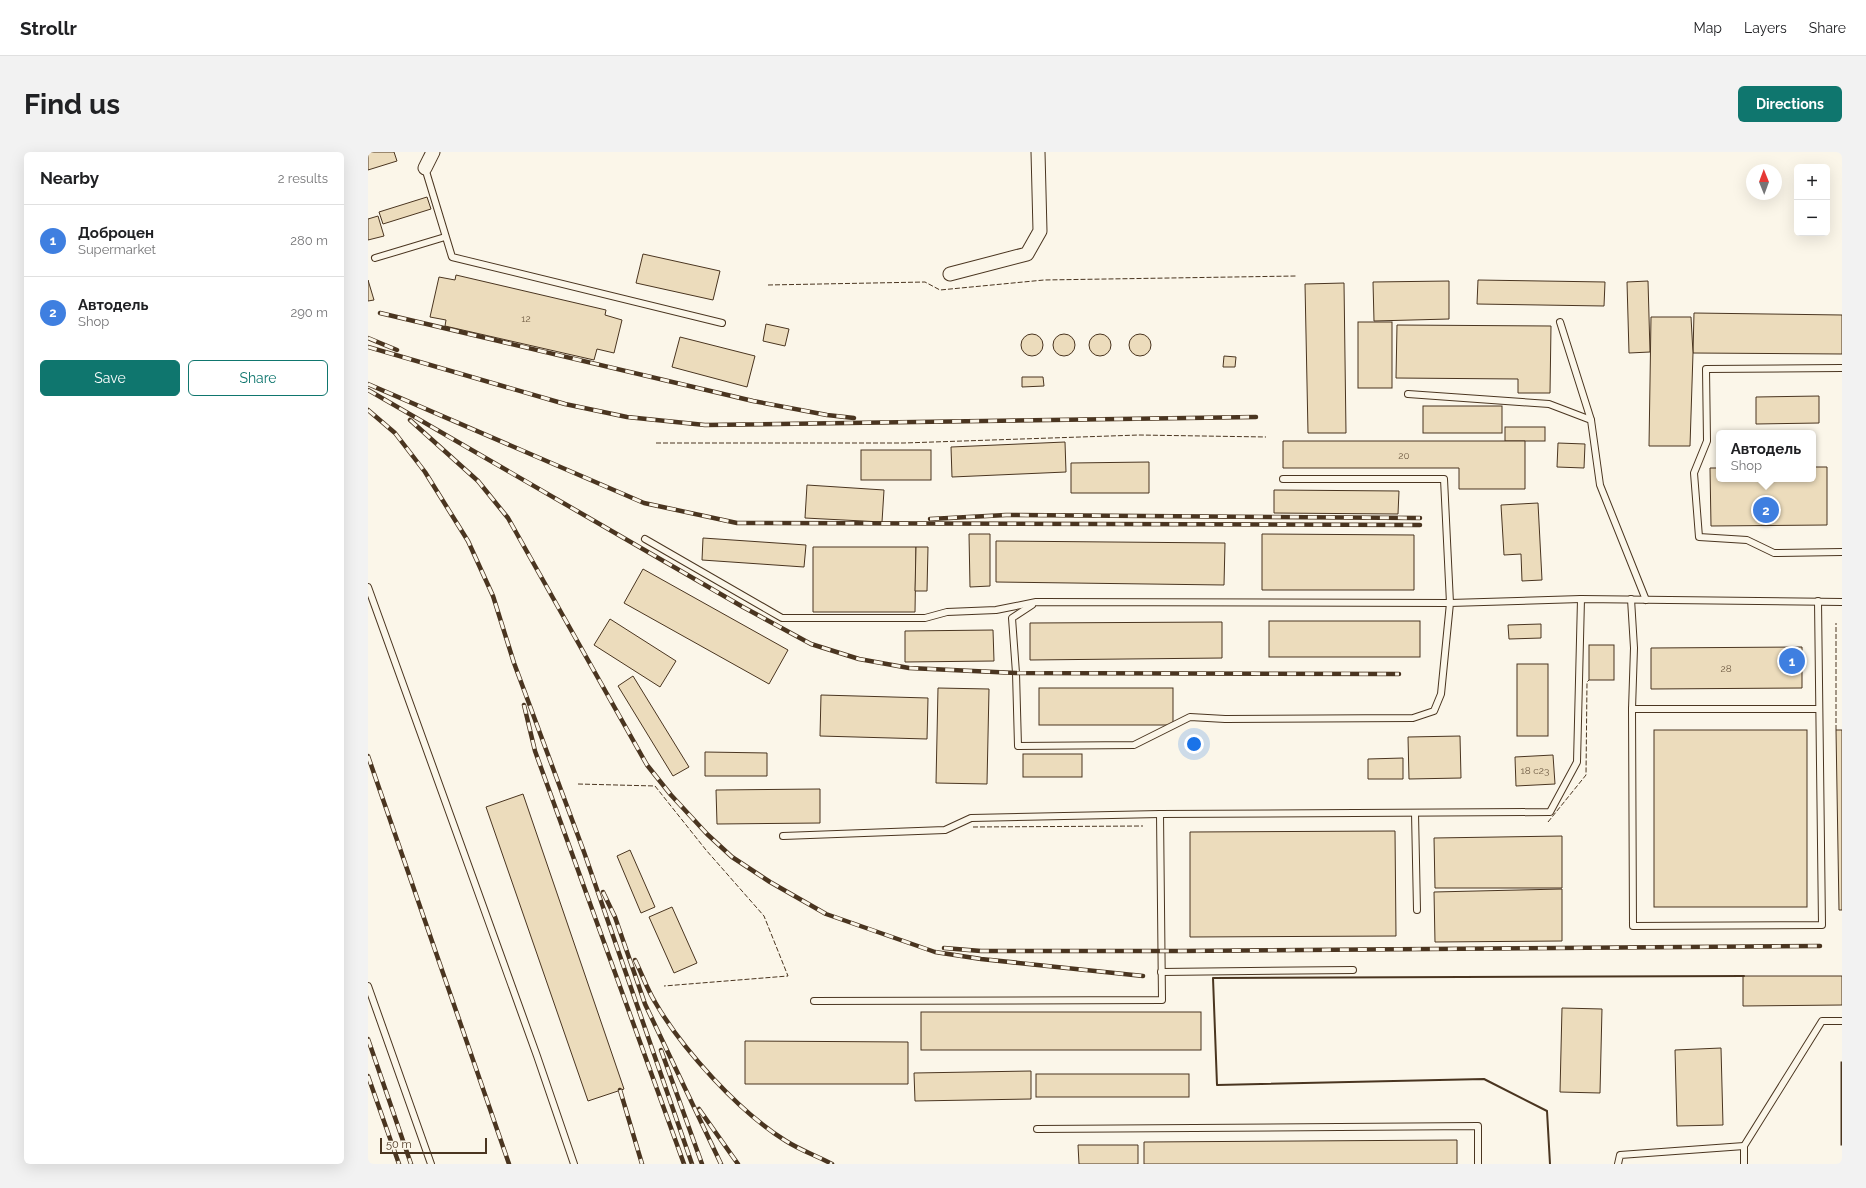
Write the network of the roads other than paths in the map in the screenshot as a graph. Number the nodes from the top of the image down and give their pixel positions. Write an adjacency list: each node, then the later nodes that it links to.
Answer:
1 (433, 152): 3 (street)
2 (1038, 152): 6 (street)
3 (425, 168): 4 (lane)
4 (445, 237): 5 (lane); 8 (lane)
5 (374, 258)
6 (950, 274)
7 (1560, 322): 11 (lane)
8 (722, 323)
9 (1842, 368): 14 (lane)
10 (1408, 394): 11 (lane)
11 (1591, 420): 18 (lane)
12 (1283, 479): 22 (lane)
13 (645, 539): 20 (lane)
14 (1842, 552)
15 (368, 587): 37 (lane)
16 (1581, 599): 17 (lane); 22 (lane); 25 (lane)
17 (1631, 600): 18 (lane); 24 (lane)
18 (1646, 600): 19 (lane)
19 (1818, 601): 21 (lane); 23 (lane)
20 (1036, 602): 22 (lane); 22 (lane)
21 (1842, 602)
22 (1450, 603)
23 (1818, 708): 24 (lane); 24 (lane)
24 (1632, 709)
25 (1415, 813): 26 (lane); 28 (lane)
26 (1160, 814): 27 (lane); 30 (lane)
27 (783, 836)
28 (1418, 910)
29 (1353, 970): 30 (lane)
30 (1162, 972): 32 (lane)
31 (368, 986): 36 (lane)
32 (814, 1001)
33 (1842, 1021): 35 (lane)
34 (1037, 1129): 38 (lane)
35 (1744, 1146): 39 (lane); 40 (lane)
36 (430, 1164)
37 (574, 1164)
38 (1478, 1164)
39 (1618, 1164)
40 (1744, 1164)

